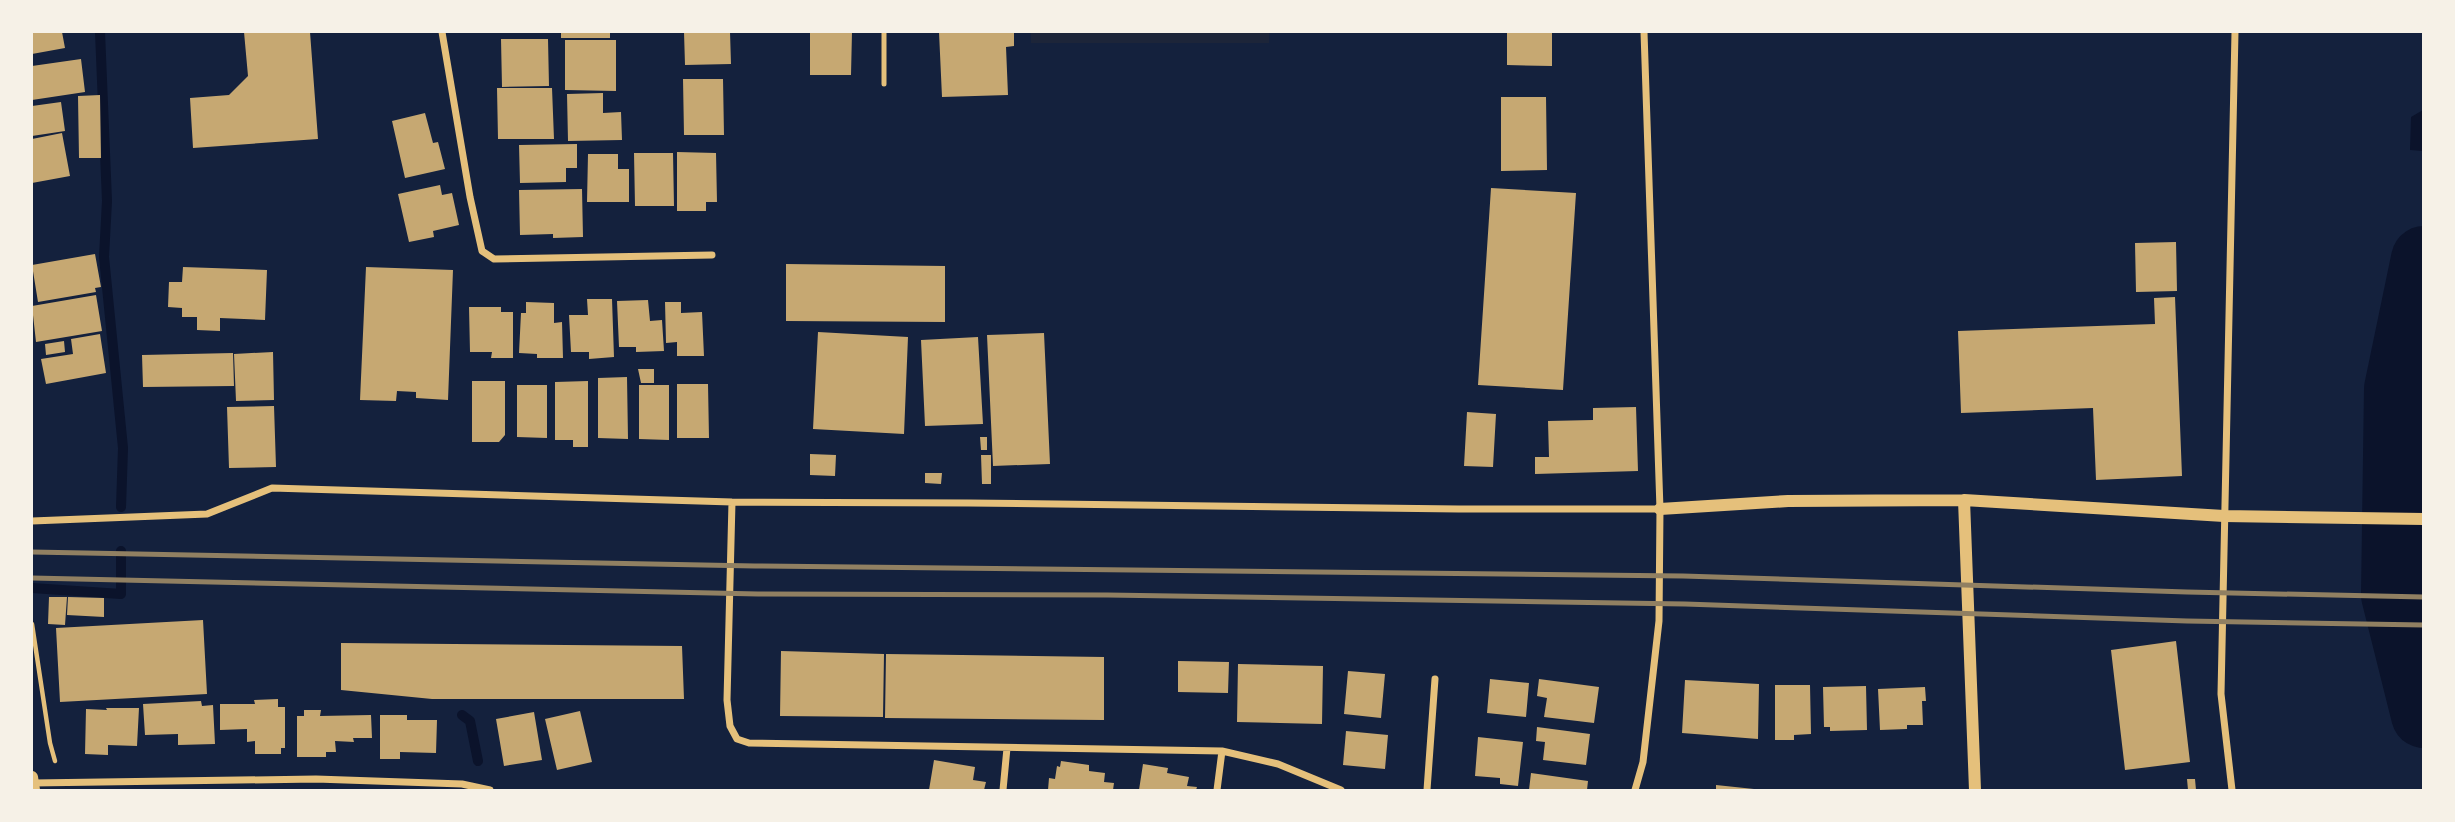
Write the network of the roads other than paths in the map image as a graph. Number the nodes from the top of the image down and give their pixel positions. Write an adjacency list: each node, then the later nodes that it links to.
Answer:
1 (442, 32): 6 (street)
2 (884, 32): 5 (lane)
3 (1644, 32): 9 (street)
4 (2235, 32): 10 (street)
5 (884, 83)
6 (712, 255)
7 (1964, 500): 9 (street); 10 (street); 23 (street)
8 (732, 502): 9 (street); 12 (street); 14 (street)
9 (1660, 509): 22 (street)
10 (2224, 516): 11 (street); 24 (street)
11 (2424, 519)
12 (32, 521)
13 (1435, 679): 21 (street)
14 (1007, 748): 15 (street); 18 (street)
15 (1222, 751): 19 (street); 20 (street)
16 (33, 784): 17 (street)
17 (490, 790)
18 (1003, 790)
19 (1217, 790)
20 (1341, 790)
21 (1427, 790)
22 (1635, 790)
23 (1975, 790)
24 (2232, 790)

